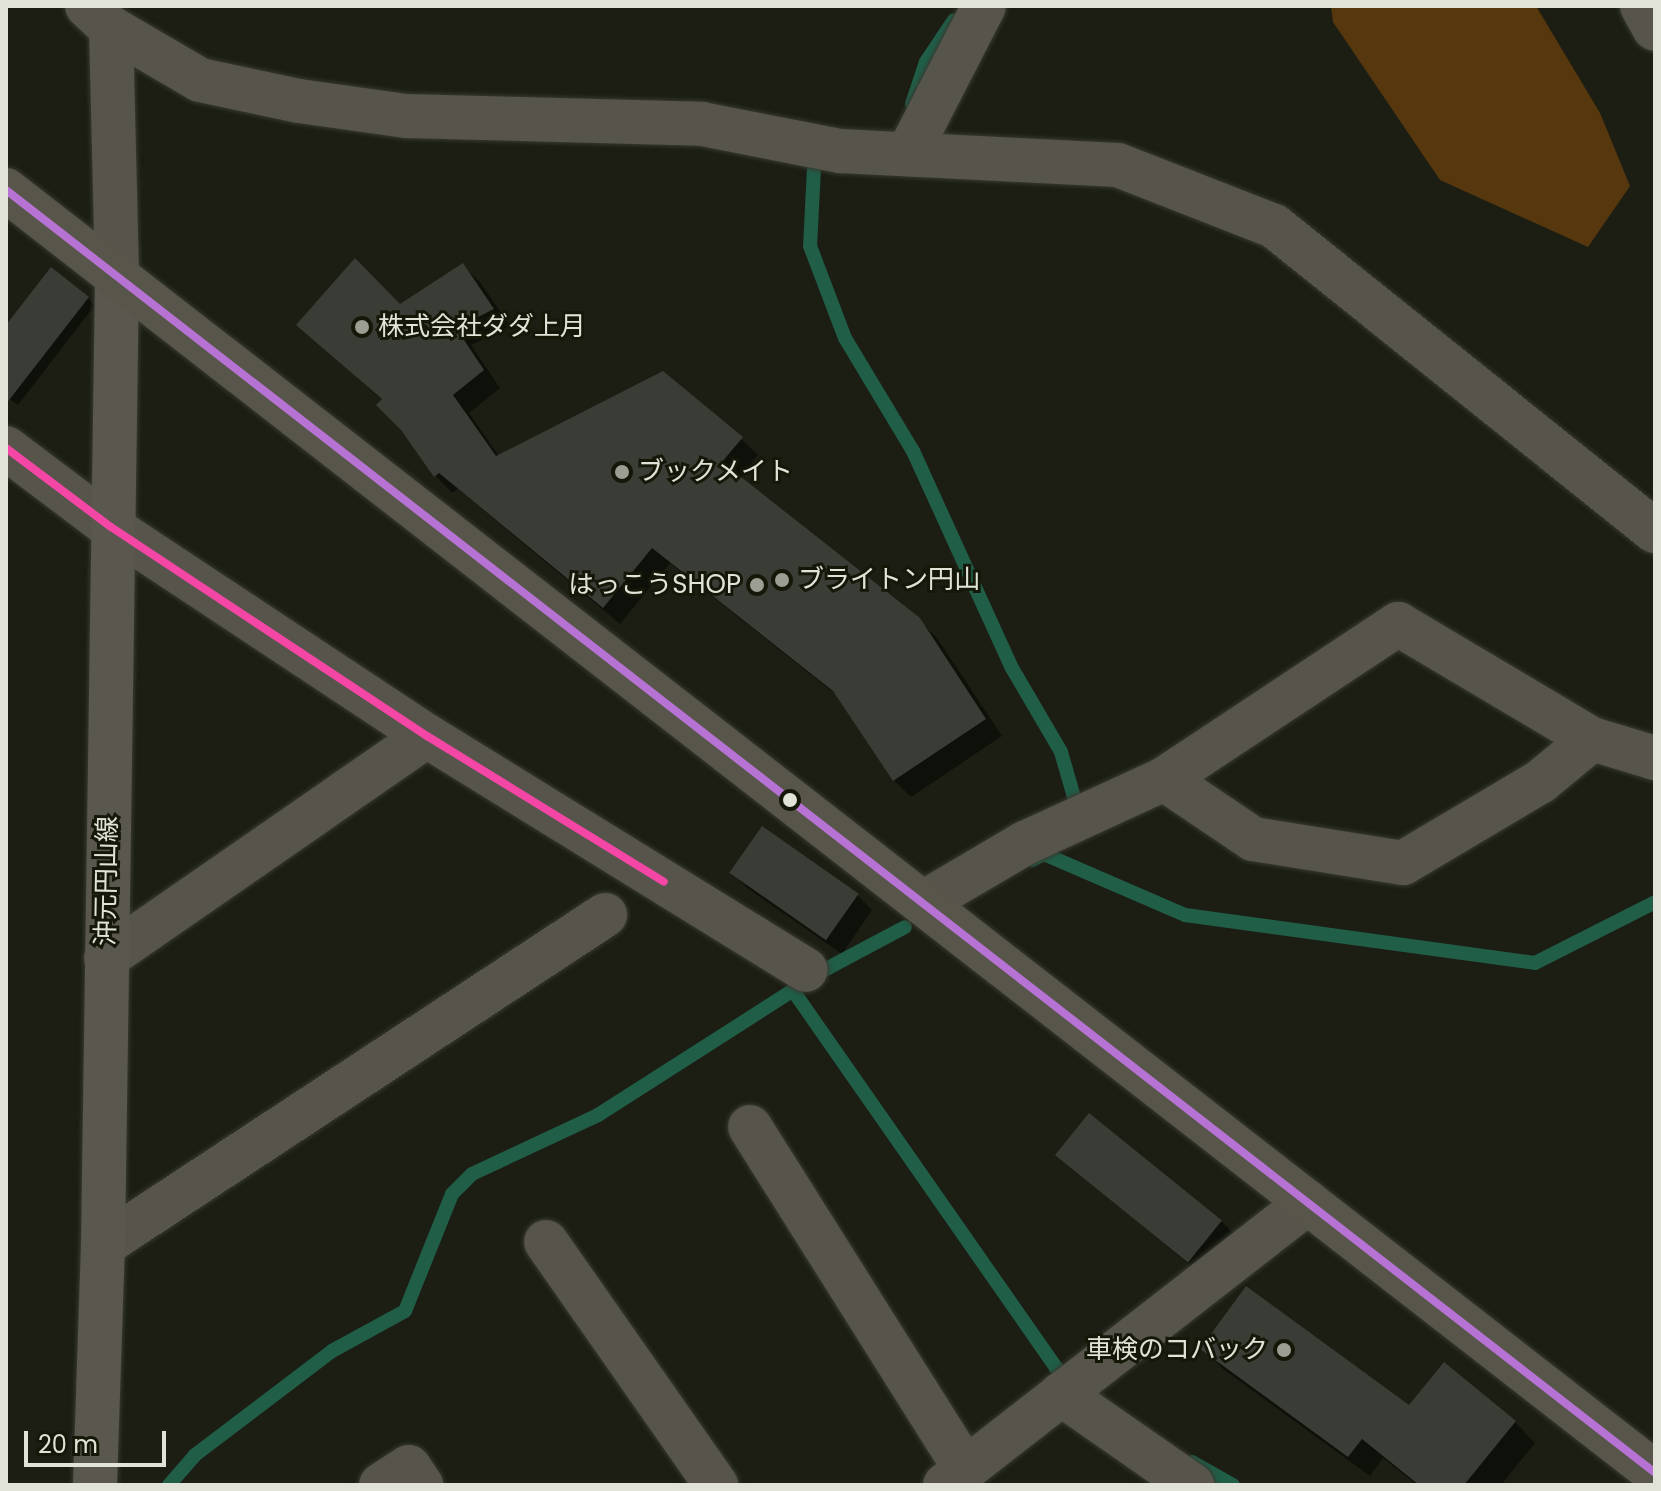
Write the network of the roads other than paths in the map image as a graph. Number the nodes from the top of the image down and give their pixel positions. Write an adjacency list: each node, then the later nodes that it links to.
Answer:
1 (984, 6): 5 (street)
2 (1642, 6): 4 (street)
3 (99, 17): 5 (street); 7 (street)
4 (1655, 29)
5 (908, 154): 10 (street)
6 (6, 190): 7 (main road)
7 (117, 277): 9 (main road, 沖元円山線); 15 (main road)
8 (6, 448): 9 (street)
9 (111, 527): 11 (street); 17 (main road, 沖元円山線)
10 (1655, 531)
11 (427, 736): 17 (street); 18 (street)
12 (1592, 739): 13 (street); 14 (street); 14 (street)
13 (1655, 758)
14 (1164, 779): 15 (street)
15 (923, 903): 20 (main road)
16 (605, 915): 22 (street)
17 (106, 958): 22 (main road, 沖元円山線)
18 (806, 970)
19 (750, 1127): 25 (street)
20 (1308, 1202): 23 (street); 24 (main road)
21 (546, 1242): 29 (street)
22 (103, 1245): 26 (main road, 沖元円山線)
23 (1069, 1388): 25 (street); 30 (street)
24 (1655, 1475): 31 (street)
25 (955, 1477)
26 (95, 1485)
27 (381, 1485): 28 (street)
28 (421, 1485)
29 (716, 1485)
30 (1192, 1485)
31 (1648, 1485)

